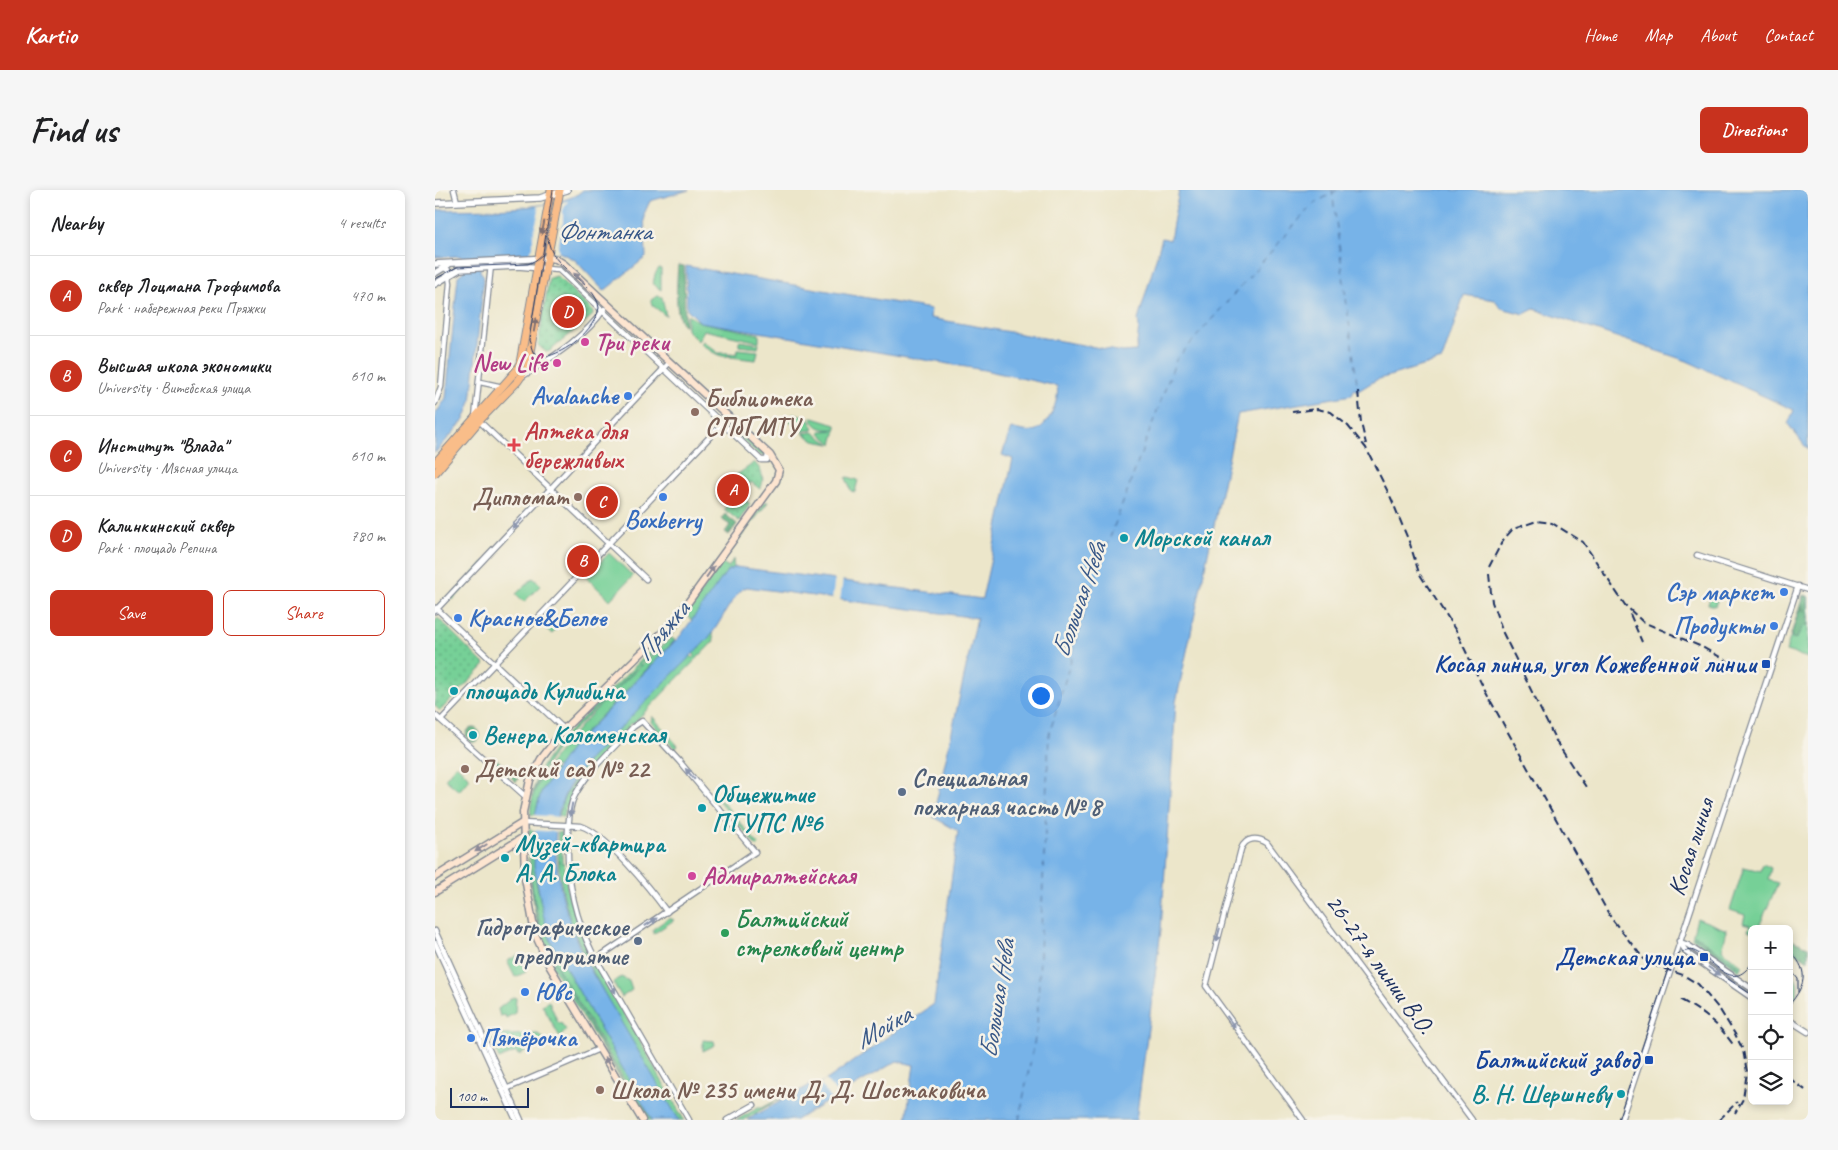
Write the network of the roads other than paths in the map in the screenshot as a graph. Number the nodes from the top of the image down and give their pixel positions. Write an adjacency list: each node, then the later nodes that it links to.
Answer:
1 (453, 190): 5 (street)
2 (567, 190): 3 (street)
3 (560, 192): 4 (street); 8 (main road)
4 (550, 197): 5 (street); 7 (main road, one-way to 7)
5 (457, 202): 6 (street)
6 (435, 203)
7 (538, 255): 8 (street); 10 (street); 14 (main road)
8 (549, 255): 15 (main road); 19 (main road, one-way to 8)
9 (452, 263): 11 (street); 12 (street); 13 (street)
10 (491, 264): 12 (street); 14 (street); 27 (street)
11 (435, 265): 13 (street)
12 (463, 265): 17 (street)
13 (443, 267): 16 (street); 17 (street)
14 (536, 268): 15 (street); 25 (main road)
15 (546, 269): 20 (street); 25 (main road, one-way to 15)
16 (435, 273)
17 (449, 273): 18 (street); 30 (street)
18 (435, 284)
19 (607, 304): 20 (street); 21 (main road)
20 (603, 311): 22 (street); 25 (street)
21 (632, 328): 22 (street); 23 (main road)
22 (626, 335): 24 (street)
23 (670, 362): 24 (street); 26 (main road)
24 (663, 369): 28 (street); 36 (street)
25 (520, 374): 29 (main road); 29 (main road)
26 (689, 380): 28 (street); 33 (main road)
27 (480, 382): 29 (street); 31 (street)
28 (682, 387): 32 (street)
29 (505, 389): 31 (main road)
30 (435, 403)
31 (477, 419): 34 (main road); 35 (main road); 36 (street)
32 (722, 424): 33 (street); 37 (street)
33 (768, 452): 46 (main road, one-way to 33)
34 (435, 463)
35 (435, 473)
36 (550, 488): 37 (street); 42 (street, one-way to 42)
37 (609, 544): 39 (street); 43 (street)
38 (1697, 555): 40 (street)
39 (647, 579)
40 (1798, 586): 41 (street); 55 (street, Косая линия)
41 (1808, 590)
42 (436, 609): 43 (street)
43 (495, 664): 45 (street); 46 (street)
44 (435, 714): 45 (street)
45 (441, 720): 47 (street)
46 (564, 729): 47 (main road)
47 (526, 797): 48 (main road)
48 (522, 823): 49 (street); 50 (main road); 51 (main road, one-way to 51)
49 (569, 825): 53 (street); 53 (street, one-way to 49); 57 (street)
50 (522, 838): 52 (main road); 62 (main road)
51 (435, 877)
52 (435, 892)
53 (667, 912): 57 (street, one-way to 53)
54 (435, 930): 63 (street)
55 (1679, 942): 58 (street); 59 (street, one-way to 59); 72 (street, Косая линия)
56 (435, 943): 63 (street)
57 (596, 959): 68 (street, one-way to 68)
58 (1748, 986)
59 (1748, 995)
60 (1793, 1021): 61 (street)
61 (1808, 1032)
62 (599, 1049): 63 (street); 67 (main road, one-way to 62)
63 (505, 1090): 65 (street); 66 (street)
64 (754, 1105): 69 (street)
65 (516, 1120)
66 (521, 1120)
67 (641, 1120)
68 (689, 1120)
69 (727, 1120)
70 (1303, 1120): 71 (street, 26-27-я линии В.О., one-way to 70)
71 (1472, 1120)
72 (1621, 1120)

